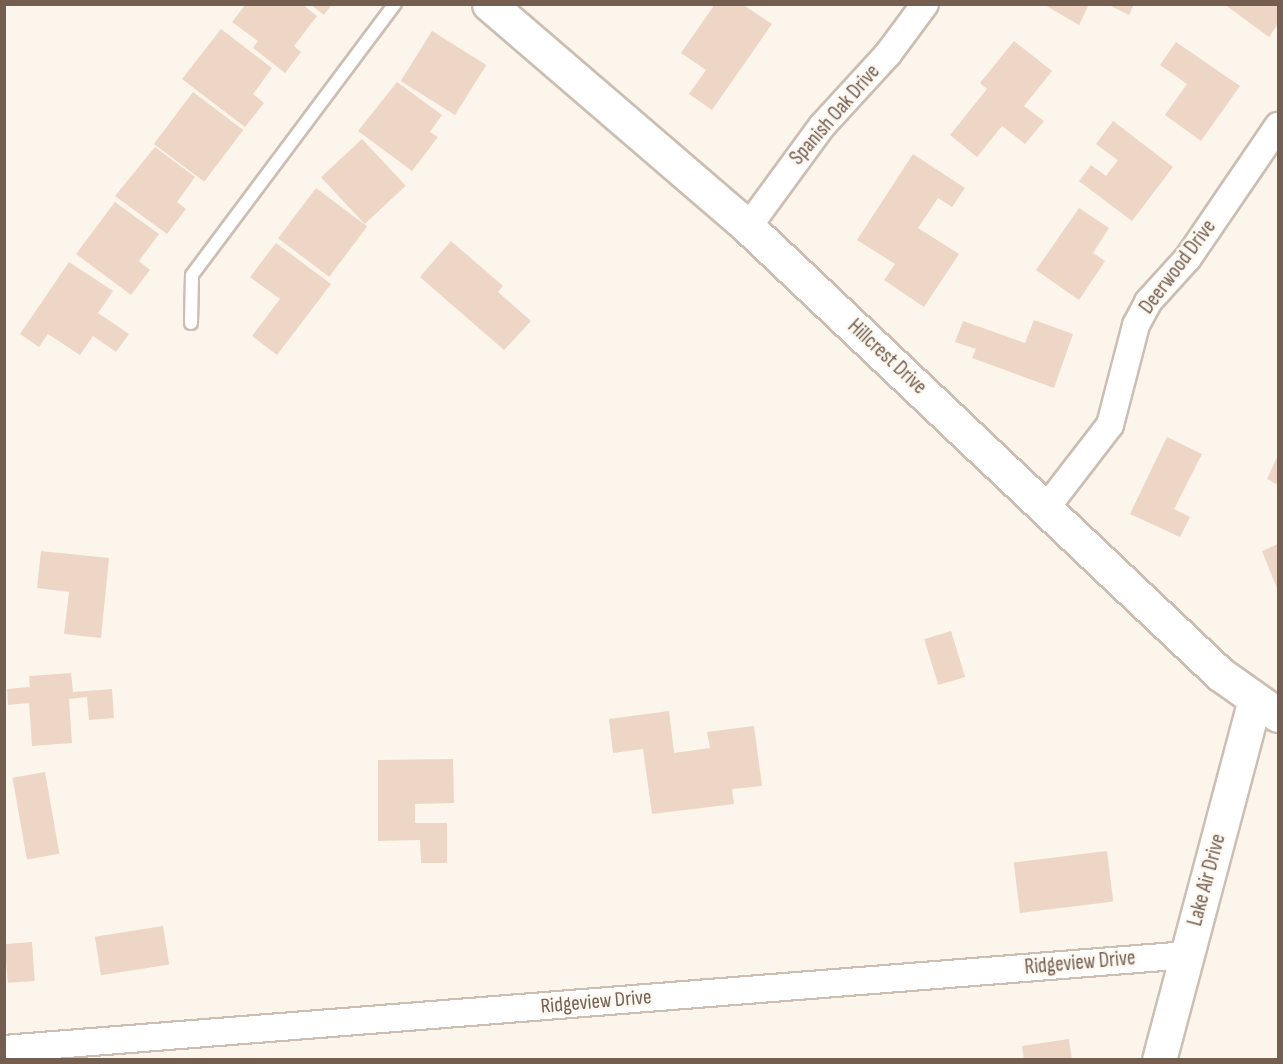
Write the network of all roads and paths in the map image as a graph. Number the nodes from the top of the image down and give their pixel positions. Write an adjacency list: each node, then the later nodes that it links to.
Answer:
1 (395, 4): 6 (lane)
2 (489, 4): 5 (main road, Hillcrest Drive)
3 (925, 4): 5 (street, Spanish Oak Drive)
4 (1278, 126): 7 (street, Deerwood Drive)
5 (748, 227): 7 (main road, Hillcrest Drive)
6 (191, 323)
7 (1047, 508): 8 (main road, Hillcrest Drive)
8 (1267, 708): 9 (main road, Lake Air Drive)
9 (1187, 955): 10 (street, Ridgeview Drive); 11 (main road, Lake Air Drive)
10 (4, 1049)
11 (1159, 1059)

